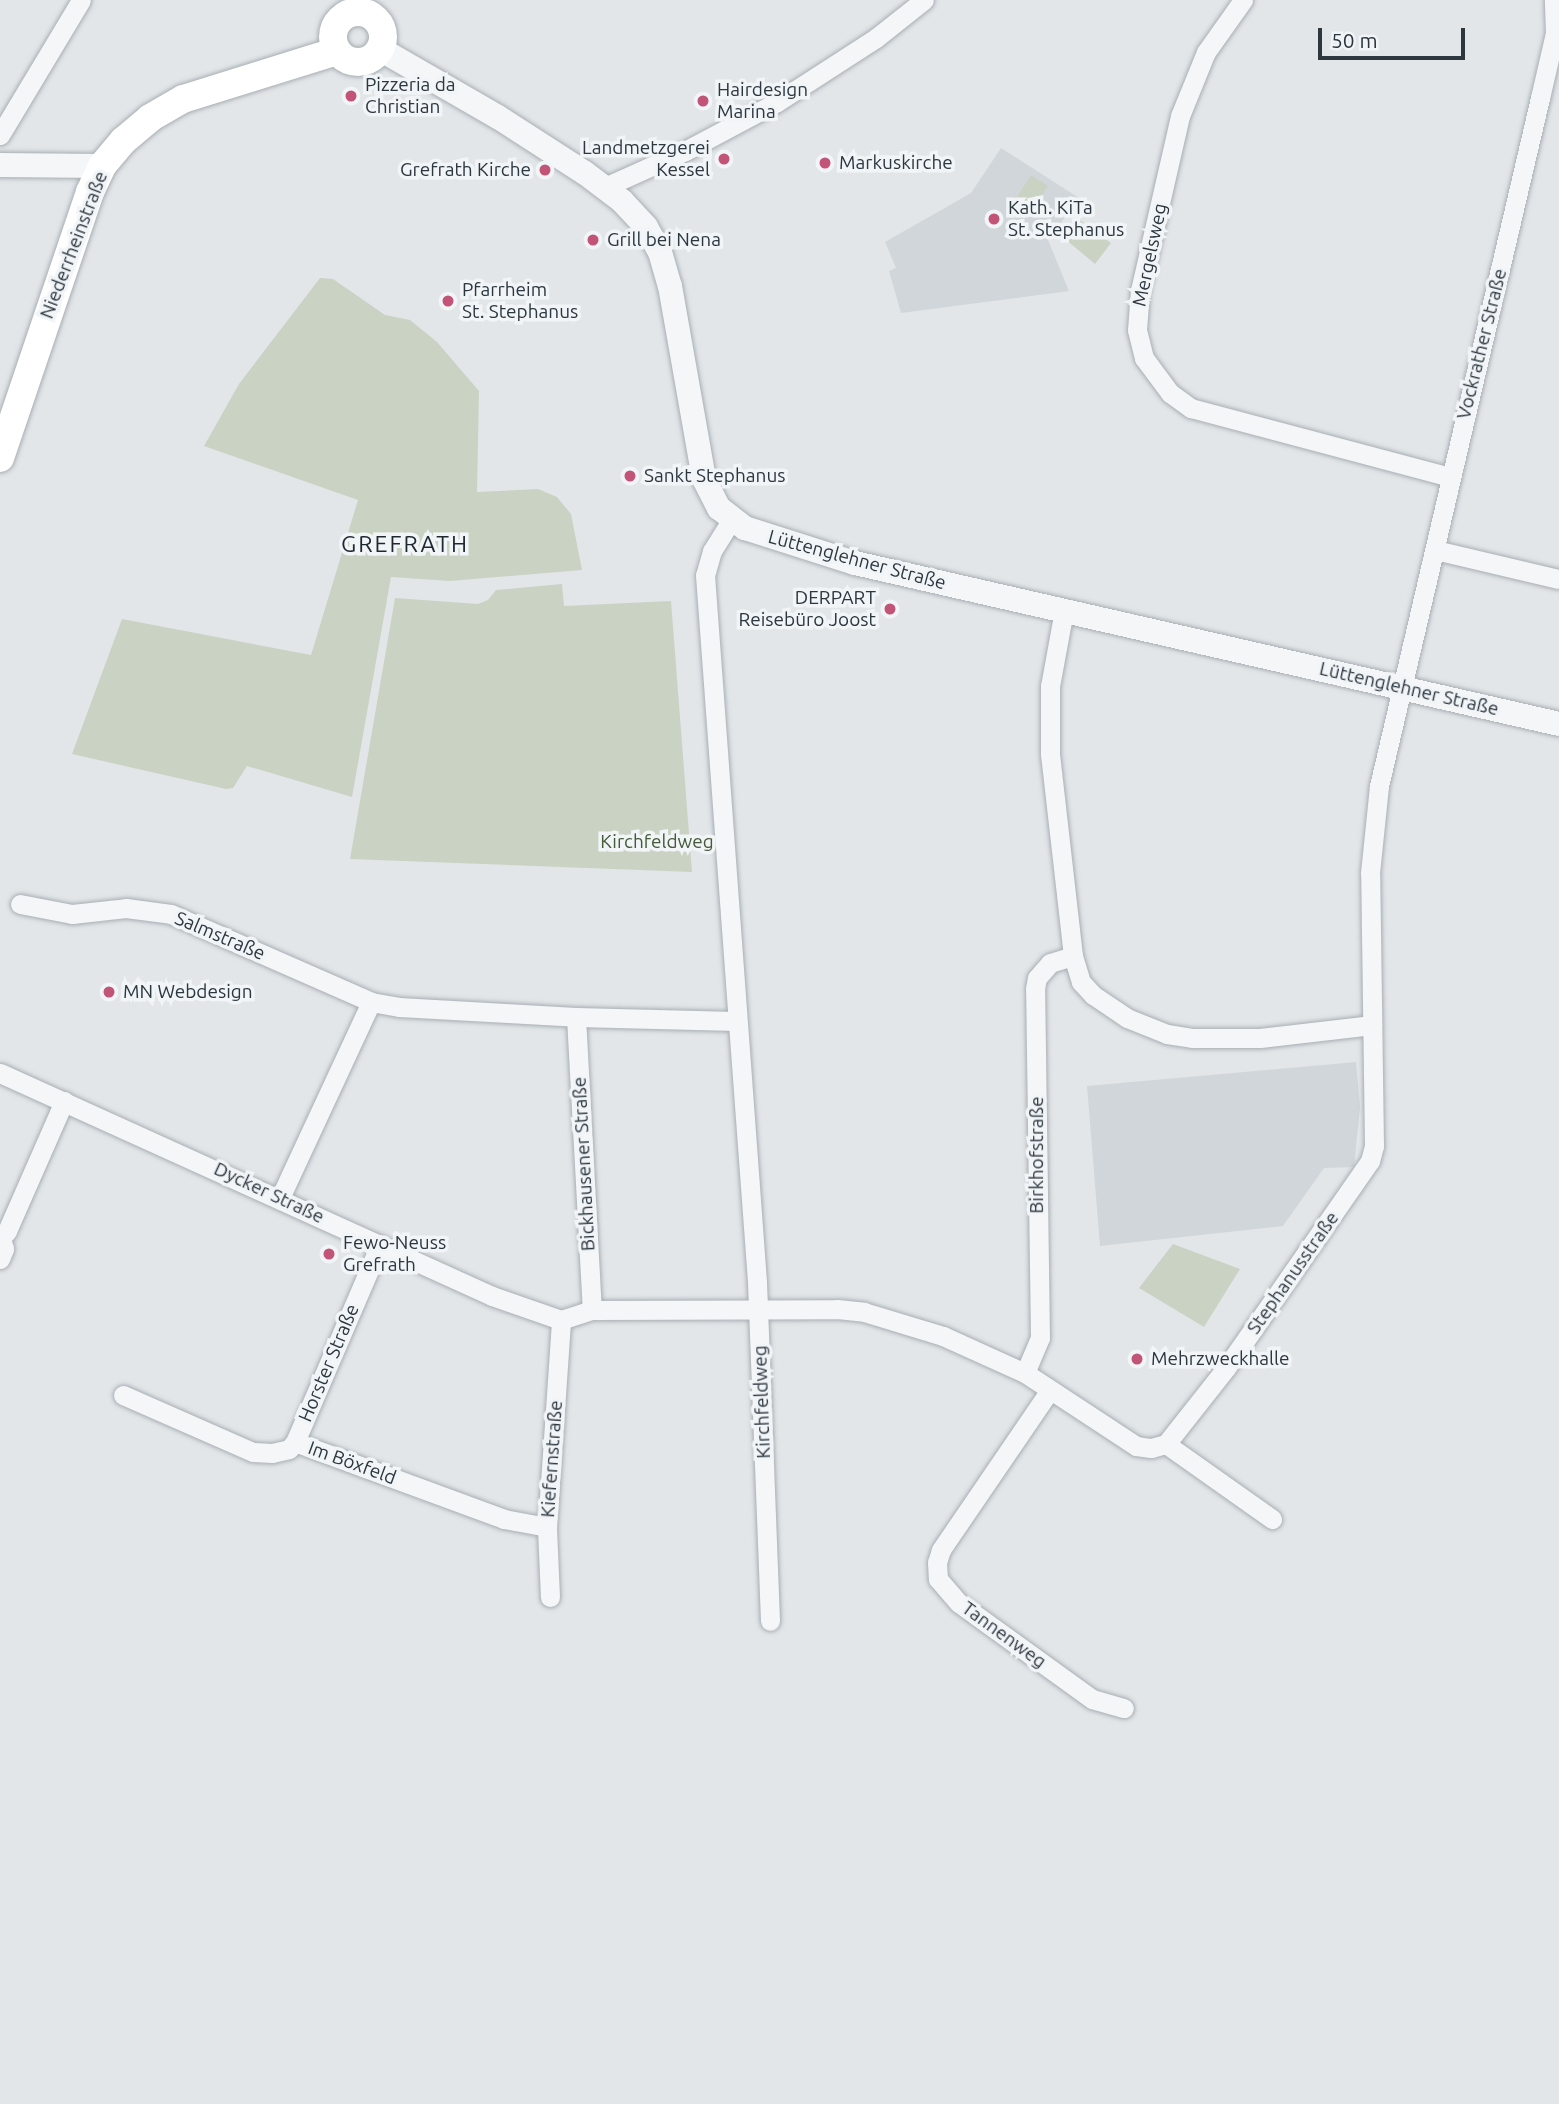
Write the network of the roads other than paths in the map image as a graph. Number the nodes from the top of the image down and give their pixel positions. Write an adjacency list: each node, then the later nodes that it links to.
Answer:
1 (81, 0): 9 (street)
2 (924, 0): 12 (street)
3 (1243, 0): 14 (street, Mergelsweg)
4 (1554, 0): 6 (street, Vockrather Straße)
5 (359, 6): 7 (main road); 8 (main road)
6 (1557, 34): 14 (street, Vockrather Straße)
7 (380, 50): 8 (main road); 12 (street, Lüttenglehner Straße)
8 (337, 51): 11 (main road, Niederrheinstraße)
9 (0, 135)
10 (0, 165): 11 (street)
11 (102, 166): 13 (main road, Niederrheinstraße)
12 (605, 187): 15 (street, Lüttenglehner Straße)
13 (0, 458)
14 (1450, 477): 16 (street, Vockrather Straße)
15 (732, 519): 18 (street, Lüttenglehner Straße); 25 (street, Kirchfeldweg)
16 (1435, 550): 17 (street); 19 (street, Vockrather Straße)
17 (1559, 579)
18 (1064, 610): 19 (street, Lüttenglehner Straße); 22 (street)
19 (1403, 688): 20 (street, Lüttenglehner Straße); 26 (street, Stephanusstraße)
20 (1559, 724)
21 (20, 904): 23 (street, Salmstraße)
22 (1073, 956): 26 (street); 36 (street, Birkhofstraße)
23 (371, 1002): 24 (street, Salmstraße); 29 (street)
24 (576, 1017): 25 (street, Salmstraße); 33 (street, Bickhausener Straße)
25 (736, 1021): 34 (street, Kirchfeldweg)
26 (1372, 1025): 40 (street, Stephanusstraße)
27 (0, 1073): 28 (street, Dycker Straße)
28 (64, 1101): 29 (street, Dycker Straße); 30 (street)
29 (281, 1198): 31 (street, Dycker Straße)
30 (0, 1238): 32 (street)
31 (380, 1245): 35 (street, Dycker Straße); 39 (street, Horster Straße)
32 (0, 1259)
33 (592, 1310): 34 (street); 35 (street)
34 (758, 1310): 36 (street); 44 (street, Kirchfeldweg)
35 (561, 1320): 42 (street, Kiefernstraße)
36 (1025, 1373): 37 (street)
37 (1050, 1390): 40 (street); 45 (street, Tannenweg)
38 (123, 1395): 39 (street, Im Böxfeld)
39 (295, 1442): 42 (street, Im Böxfeld)
40 (1166, 1444): 41 (street)
41 (1272, 1519)
42 (547, 1527): 43 (street, Kiefernstraße)
43 (551, 1597)
44 (771, 1621)
45 (1124, 1708)

